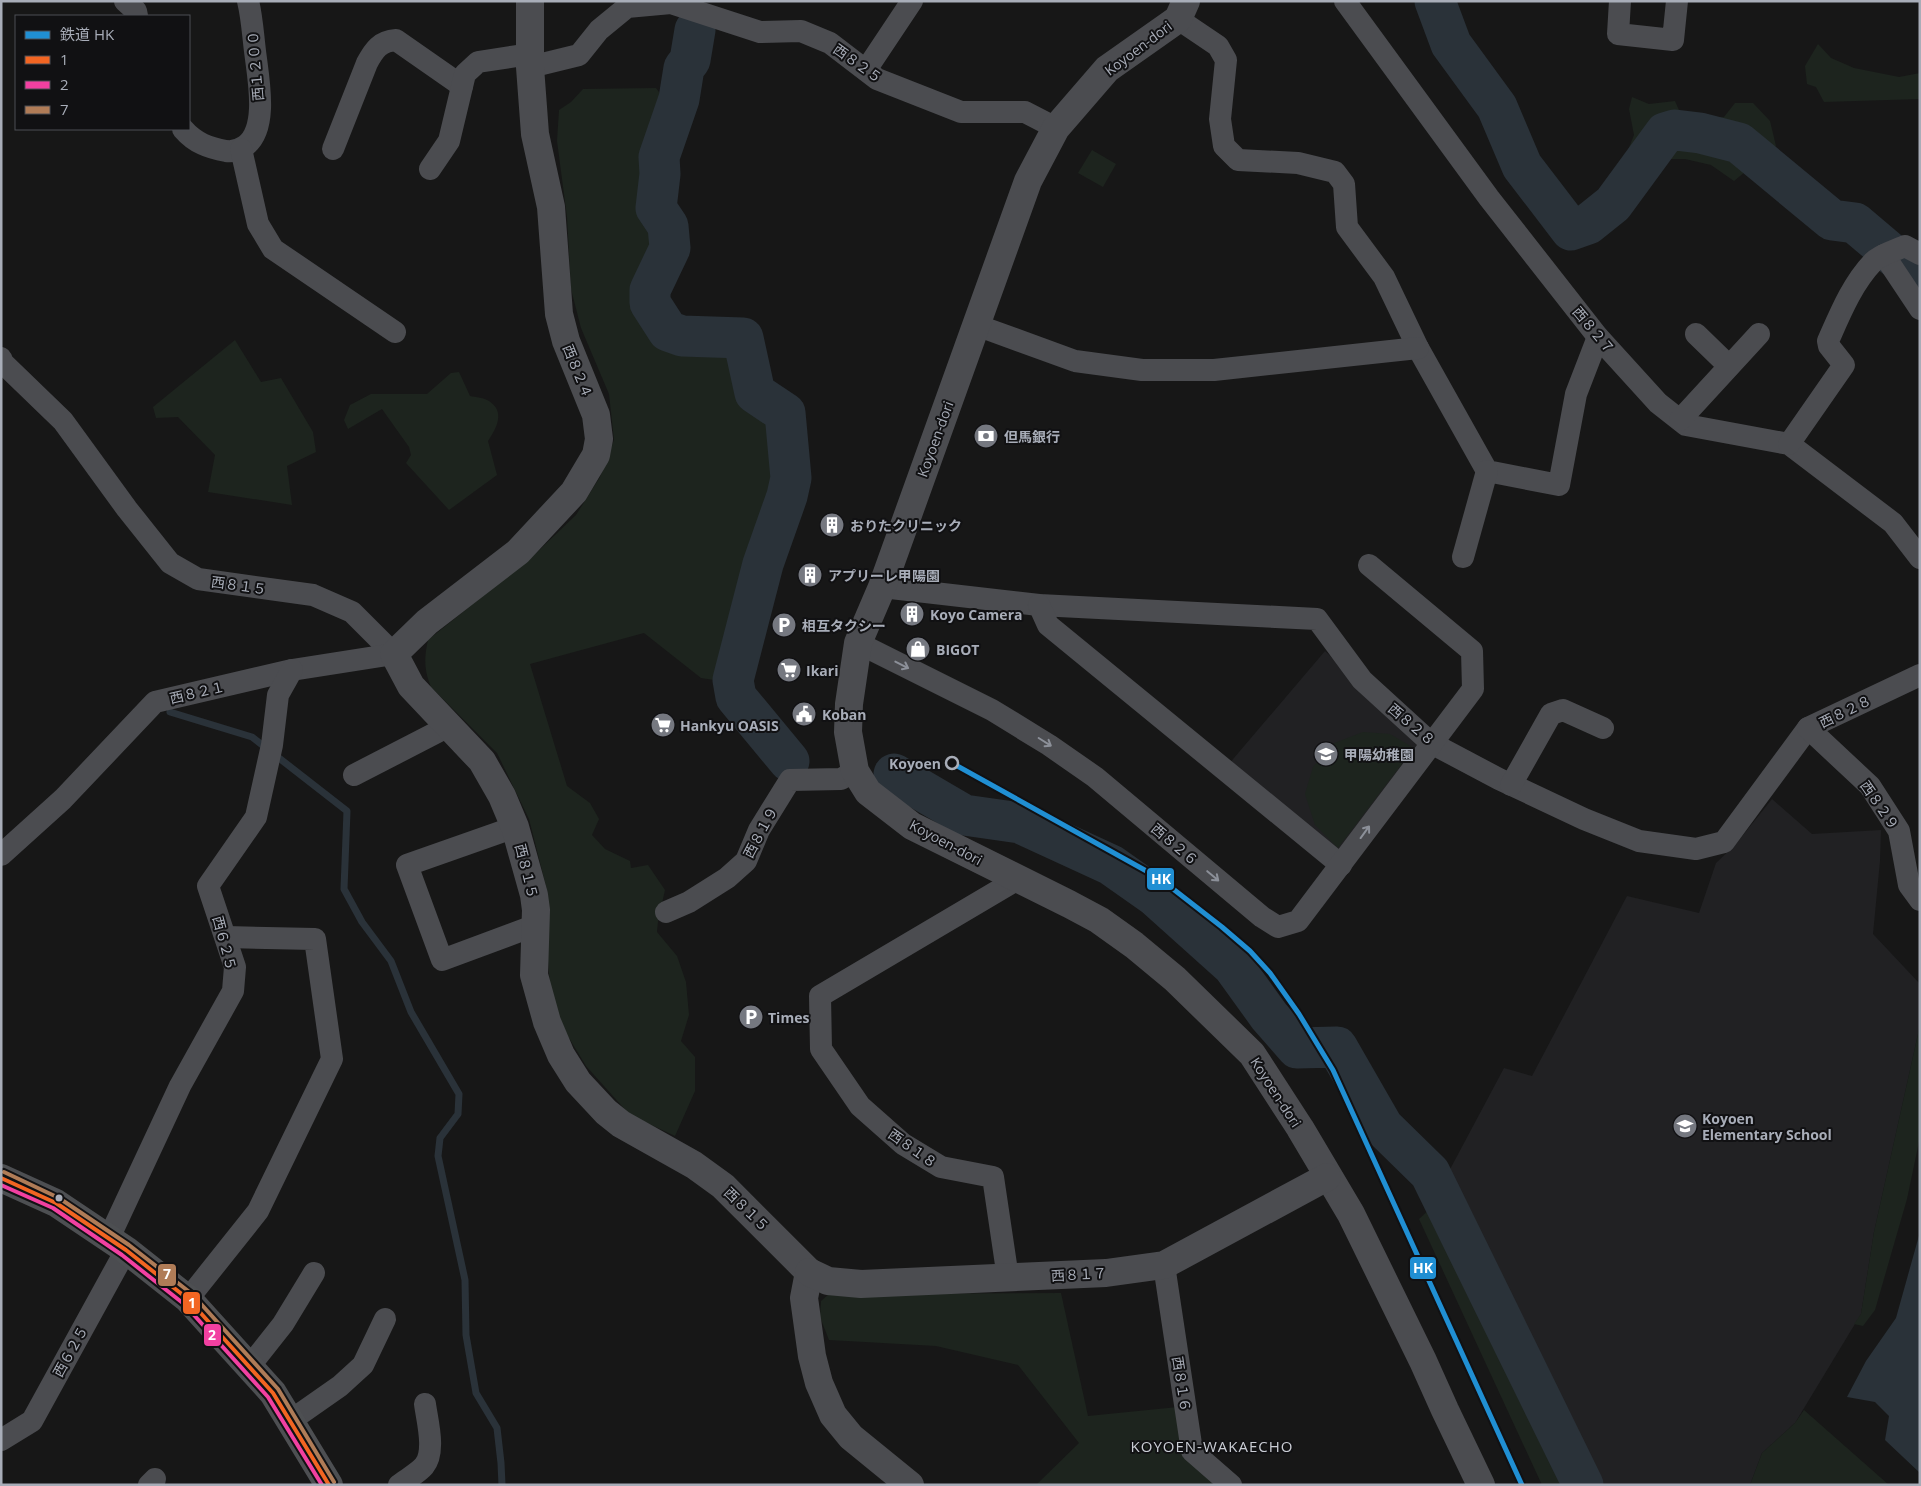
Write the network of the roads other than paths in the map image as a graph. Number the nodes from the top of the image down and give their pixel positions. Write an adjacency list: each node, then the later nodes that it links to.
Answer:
1 (125, 1): 9 (street)
2 (248, 1): 15 (street, 西１２００)
3 (530, 1): 10 (street, 西８２４)
4 (912, 1): 11 (street)
5 (1345, 1): 25 (street, 西８２７)
6 (1620, 1): 7 (street)
7 (1677, 1)
8 (1182, 10): 13 (street, Koyoen-dori); 26 (street)
9 (137, 15)
10 (530, 61): 11 (street, 西８２５); 12 (street, 西８２５); 38 (street, 西８２４)
11 (866, 70): 13 (street, 西８２５)
12 (462, 86): 16 (street); 17 (street, 西８２５)
13 (1056, 128): 21 (street, Koyoen-dori)
14 (184, 130): 15 (street)
15 (241, 149): 22 (street)
16 (333, 149)
17 (430, 169)
18 (1920, 254): 19 (street)
19 (1884, 255): 20 (street); 30 (street)
20 (1920, 309)
21 (976, 325): 26 (street); 35 (street, Koyoen-dori)
22 (395, 332)
23 (1696, 334): 28 (street)
24 (1759, 334): 28 (street)
25 (1598, 337): 29 (street, 西８２７); 31 (street)
26 (1418, 348): 31 (street)
27 (2, 362): 38 (street, 西８１５)
28 (1730, 366): 29 (street)
29 (1680, 420): 30 (street, 西８２７)
30 (1790, 444): 33 (street, 西８２７)
31 (1487, 470): 32 (street)
32 (1462, 557)
33 (1920, 558)
34 (1369, 565): 44 (street, 西８２６)
35 (882, 587): 36 (street, 西８２８); 37 (street, Koyoen-dori)
36 (1039, 605): 44 (street, 西８２８); 50 (street)
37 (858, 643): 45 (street, Koyoen-dori); 50 (street, 西８２６, one-way to 50)
38 (394, 654): 39 (street, 西８２１); 41 (street, 西８１５)
39 (292, 670): 49 (street, 西８２１); 55 (street, 西６２５)
40 (1920, 675): 43 (street, 西８２８)
41 (449, 726): 46 (street); 48 (street, 西８１５)
42 (1603, 728): 47 (street)
43 (1808, 728): 47 (street, 西８２８); 52 (street, 西８２９)
44 (1432, 743): 47 (street, 西８２８); 50 (street, 西８２６, one-way to 44)
45 (856, 771): 51 (street, Koyoen-dori); 53 (street, 西８１９)
46 (354, 775)
47 (1511, 785)
48 (515, 828): 54 (street, 西８１５); 54 (street)
49 (1, 855)
50 (1341, 865)
51 (1018, 879): 56 (street, Koyoen-dori); 62 (street, 西８１８)
52 (1920, 900)
53 (666, 912)
54 (536, 925): 60 (street, 西８１５)
55 (226, 938): 58 (street, 西６２５); 63 (street)
56 (1328, 1177): 59 (street, 西８１７); 73 (street, Koyoen-dori)
57 (1, 1178): 58 (main road)
58 (118, 1244): 63 (main road); 68 (street, 西６２５)
59 (1164, 1266): 62 (street, 西８１７); 72 (street, 西８１６)
60 (809, 1272): 62 (street, 西８１７); 71 (street)
61 (314, 1273): 65 (street)
62 (1008, 1278)
63 (188, 1299): 65 (main road)
64 (385, 1320): 67 (street)
65 (249, 1367): 67 (main road)
66 (425, 1404): 70 (street)
67 (290, 1421): 69 (main road)
68 (1, 1440)
69 (329, 1485)
70 (399, 1485)
71 (910, 1485)
72 (1231, 1485)
73 (1481, 1485)

